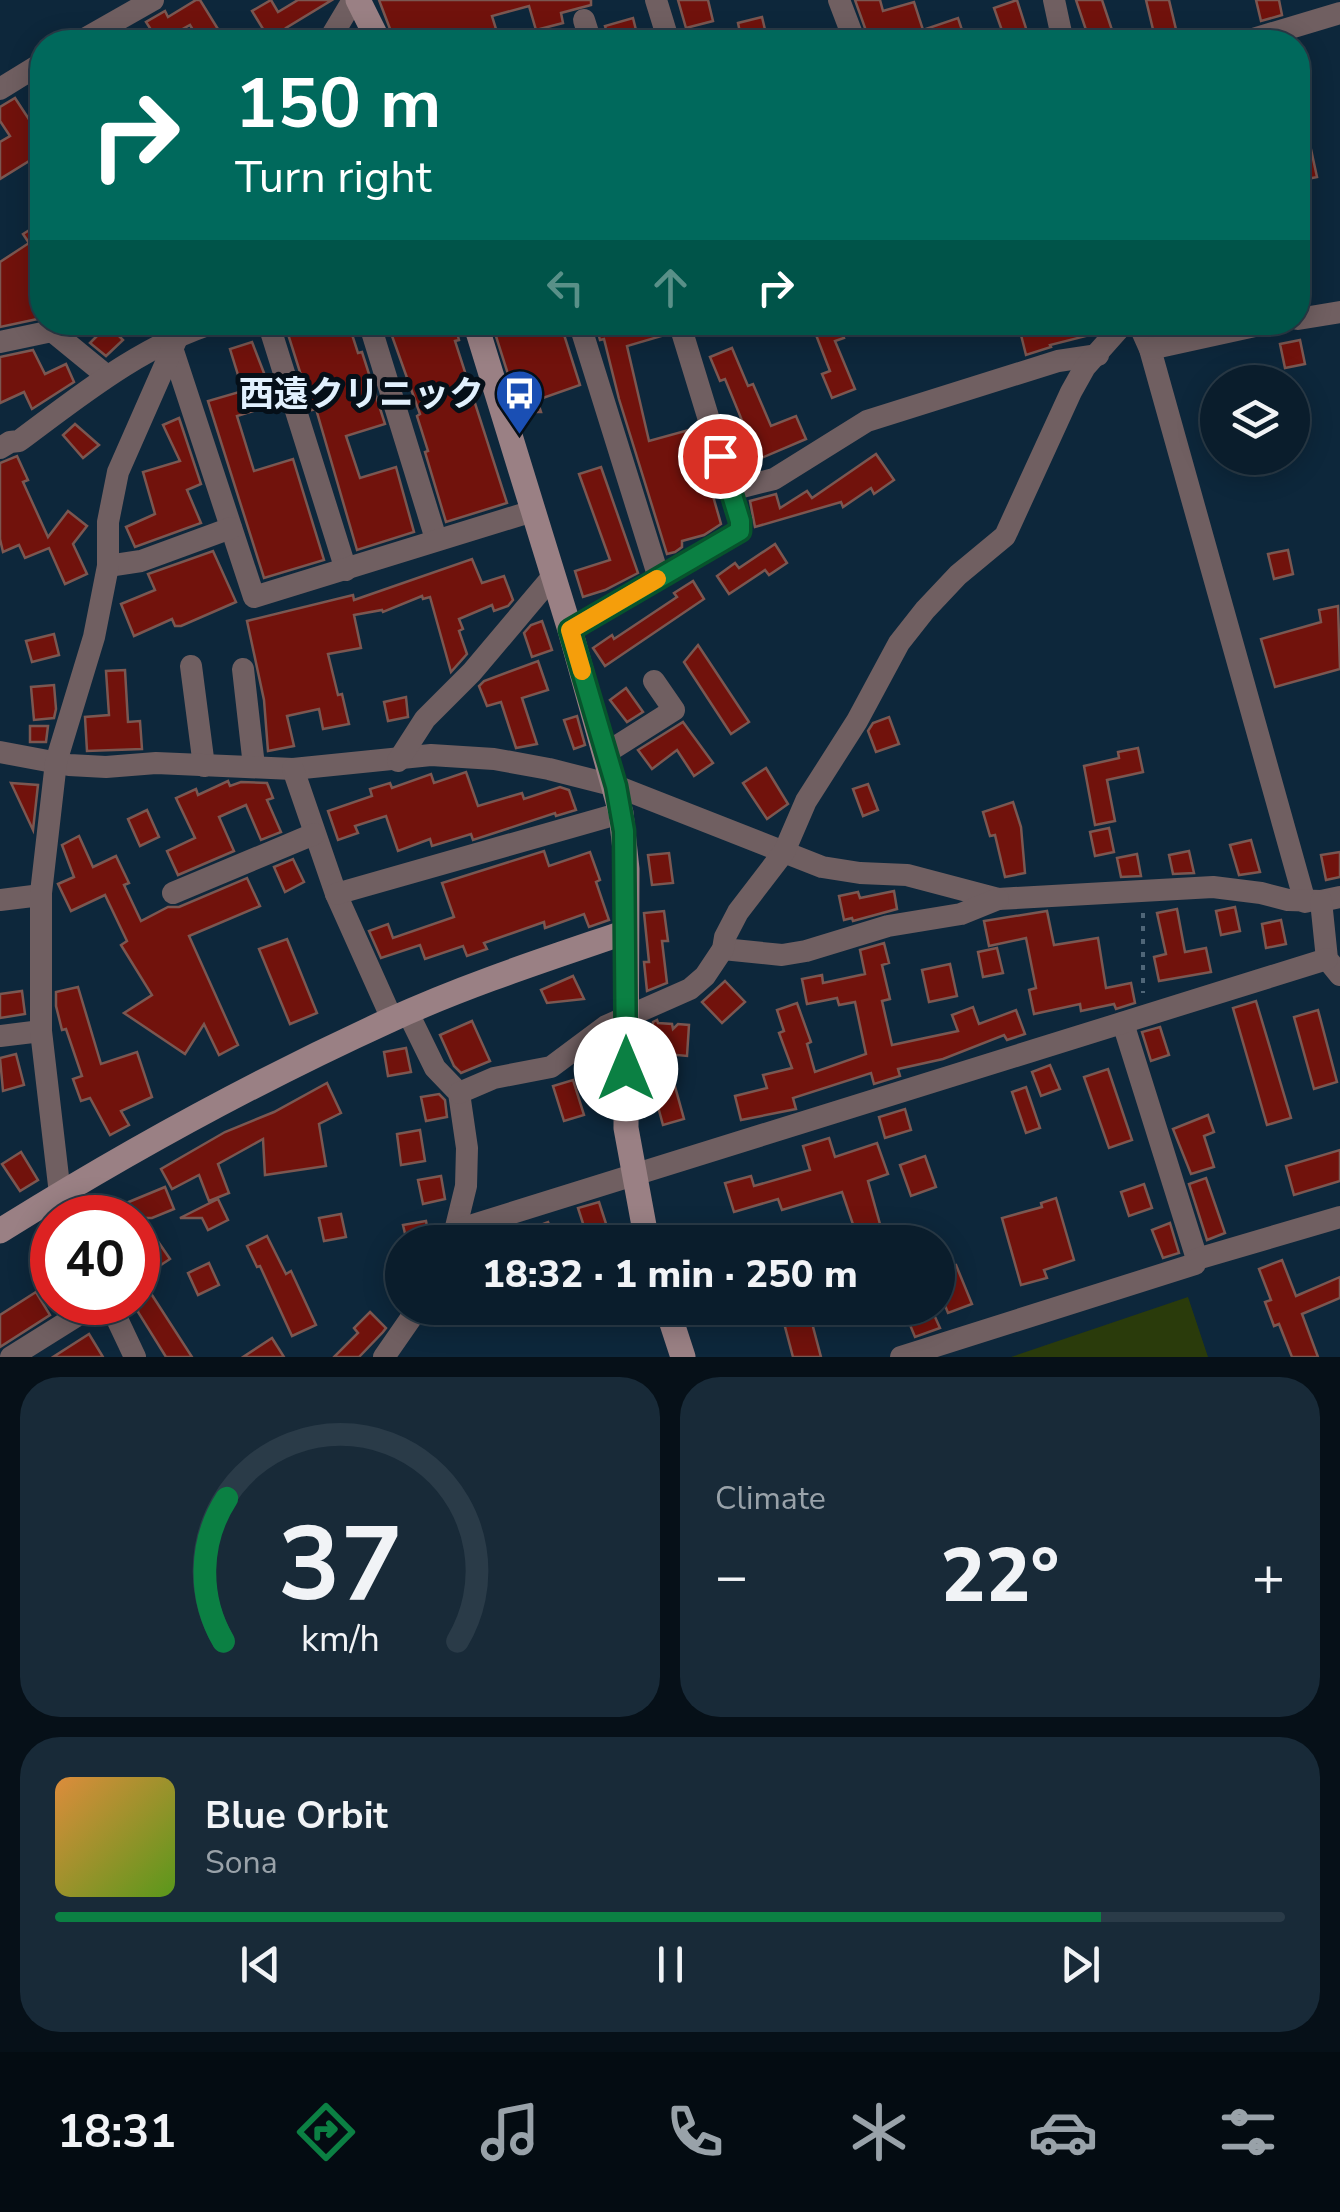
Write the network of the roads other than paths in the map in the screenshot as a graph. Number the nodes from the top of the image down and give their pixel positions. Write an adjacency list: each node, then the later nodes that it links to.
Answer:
1 (153, 0): 7 (street)
2 (356, 0): 8 (street); 9 (street)
3 (656, 0): 10 (street)
4 (839, 0): 11 (street)
5 (1054, 0): 12 (street)
6 (1340, 14): 13 (street)
7 (100, 30)
8 (336, 30)
9 (372, 30)
10 (665, 30)
11 (850, 30)
12 (1061, 30)
13 (1285, 30)
14 (30, 72): 15 (street)
15 (0, 90)
16 (1340, 312): 17 (street)
17 (1310, 317)
18 (30, 335): 29 (street)
19 (58, 335): 32 (street)
20 (179, 335): 32 (street); 36 (street); 38 (street)
21 (272, 335): 39 (street)
22 (372, 335): 37 (street)
23 (479, 335): 35 (street)
24 (583, 335): 41 (street)
25 (683, 335): 34 (street)
26 (1115, 335): 31 (street)
27 (1144, 335): 30 (street)
28 (1210, 335): 30 (street)
29 (0, 342)
30 (1150, 348): 62 (street)
31 (1099, 355): 34 (street); 56 (street)
32 (107, 376): 33 (street)
33 (3, 438)
34 (730, 490): 41 (street)
35 (533, 511): 37 (street); 40 (street)
36 (231, 528): 38 (street); 39 (street)
37 (436, 540): 39 (street)
38 (108, 566): 49 (street)
39 (346, 570)
40 (553, 576): 42 (street); 48 (street)
41 (659, 578): 42 (street)
42 (570, 630): 47 (street)
43 (191, 666): 50 (street)
44 (243, 668): 51 (street)
45 (654, 680): 47 (street)
46 (0, 752): 49 (street)
47 (606, 754): 53 (street)
48 (398, 761): 52 (street); 53 (street)
49 (56, 762): 50 (street); 59 (street)
50 (204, 766): 51 (street)
51 (254, 766): 52 (street)
52 (293, 769): 55 (street)
53 (616, 786): 54 (street); 56 (street)
54 (621, 813): 58 (street); 63 (street)
55 (314, 834): 57 (street); 58 (street)
56 (784, 852): 60 (street); 64 (street)
57 (173, 893)
58 (336, 894): 66 (street)
59 (41, 895): 61 (street); 69 (street)
60 (998, 898): 62 (street); 64 (street)
61 (0, 900)
62 (1322, 900): 65 (street)
63 (626, 932): 66 (street); 67 (street)
64 (723, 950): 67 (street)
65 (1336, 970): 68 (street)
66 (400, 1016): 71 (street); 74 (street)
67 (625, 1020): 71 (street); 72 (street)
68 (1133, 1021): 72 (street); 81 (street)
69 (41, 1030): 70 (street); 73 (street)
70 (0, 1036)
71 (459, 1093): 77 (street)
72 (633, 1174): 78 (street); 79 (street)
73 (64, 1195)
74 (80, 1195)
75 (1340, 1217): 81 (street)
76 (30, 1219): 80 (street)
77 (457, 1225)
78 (486, 1225)
79 (644, 1225)
80 (0, 1231)
81 (1197, 1259): 90 (street)
82 (62, 1325): 86 (street)
83 (120, 1325): 87 (street)
84 (406, 1325): 88 (street)
85 (672, 1325): 89 (street)
86 (10, 1357)
87 (135, 1357)
88 (384, 1357)
89 (683, 1357)
90 (901, 1357)

